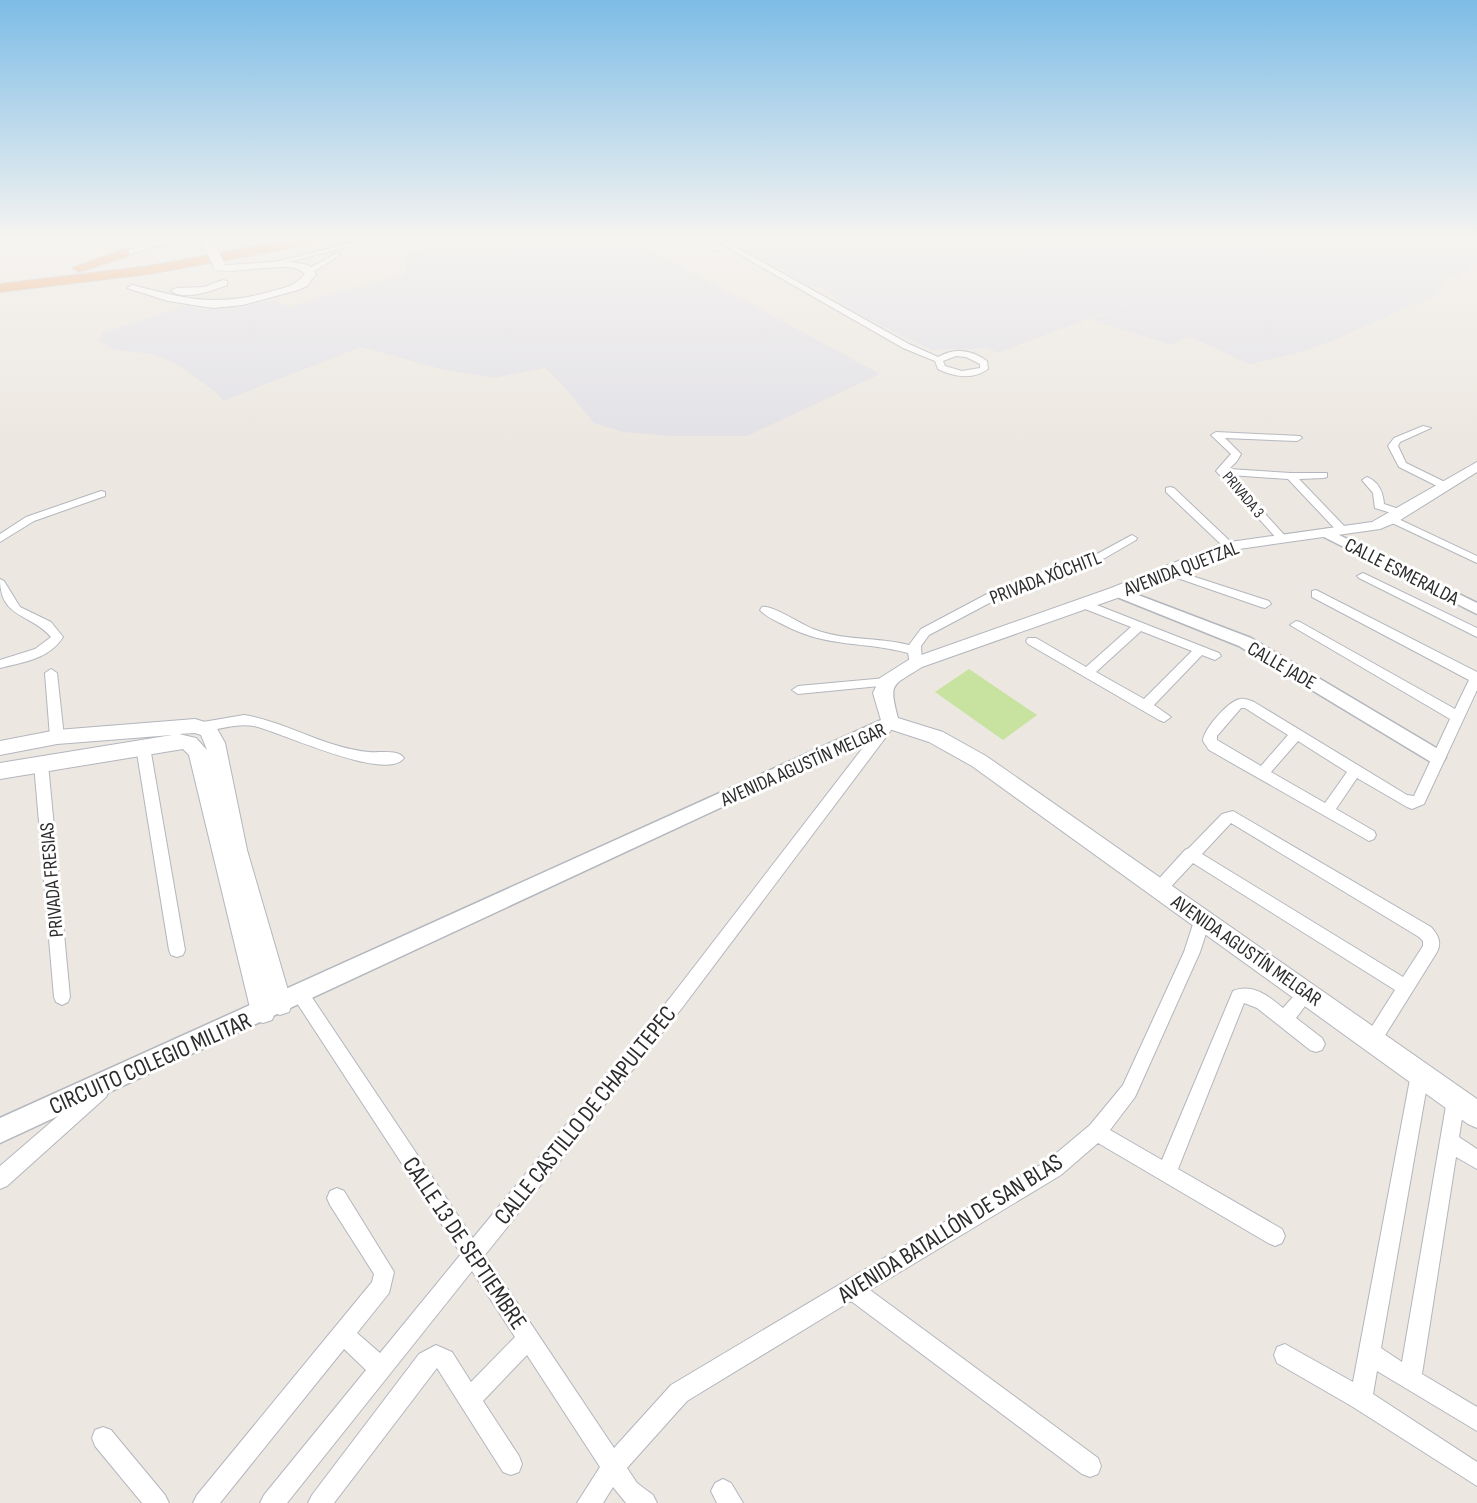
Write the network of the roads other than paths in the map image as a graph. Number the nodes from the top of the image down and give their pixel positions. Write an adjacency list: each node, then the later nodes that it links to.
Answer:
1 (824, 307): 2 (street)
2 (837, 307)
3 (1426, 428): 10 (street)
4 (1297, 438): 6 (street, PRIVADA 3)
5 (1477, 466): 10 (main road, AVENIDA QUETZAL)
6 (1221, 471): 8 (street); 16 (street, PRIVADA 3)
7 (1324, 475): 8 (street)
8 (1292, 476): 14 (street)
9 (1367, 480): 13 (street)
10 (1445, 486): 13 (main road, AVENIDA QUETZAL)
11 (1170, 490): 18 (street)
12 (101, 494): 17 (street)
13 (1397, 516): 14 (main road, AVENIDA QUETZAL); 19 (street)
14 (1335, 532): 16 (main road, AVENIDA QUETZAL); 27 (street, CALLE ESMERALDA)
15 (1132, 538): 35 (street, PRIVADA XÓCHITL)
16 (1282, 538): 18 (main road, AVENIDA QUETZAL)
17 (0, 539)
18 (1229, 546): 20 (main road, AVENIDA QUETZAL)
19 (1477, 560)
20 (1167, 571): 23 (main road, AVENIDA QUETZAL); 26 (street)
21 (1363, 576): 31 (street)
22 (0, 584): 36 (street)
23 (1117, 592): 25 (main road, AVENIDA QUETZAL); 51 (street, CALLE JADE)
24 (1316, 594): 39 (street)
25 (1084, 604): 30 (street); 35 (main road, AVENIDA QUETZAL)
26 (1265, 604)
27 (1477, 609)
28 (766, 610): 35 (street)
29 (1296, 625): 43 (street)
30 (1138, 627): 33 (street); 38 (street)
31 (1477, 633)
32 (1032, 641): 38 (street)
33 (1200, 650): 34 (street); 42 (street)
34 (1215, 656)
35 (914, 657): 40 (main road, AVENIDA QUETZAL)
36 (0, 664)
37 (51, 673): 48 (street)
38 (1087, 674): 42 (street)
39 (1477, 677): 43 (street)
40 (886, 682): 41 (street, AVENIDA QUETZAL); 45 (main road)
41 (798, 690)
42 (1145, 706): 44 (street)
43 (1456, 716): 51 (street)
44 (1164, 717)
45 (890, 722): 60 (main road, AVENIDA AGUSTÍN MELGAR); 66 (street, AVENIDA AGUSTÍN MELGAR); 82 (street, CALLE CASTILLO DE CHAPULTEPEC)
46 (196, 734): 48 (main road); 50 (main road); 52 (street); 66 (main road)
47 (1296, 734): 54 (street); 56 (street); 56 (street)
48 (57, 737): 49 (main road)
49 (0, 747)
50 (143, 747): 53 (main road); 62 (street)
51 (1437, 757): 54 (street)
52 (397, 758)
53 (41, 764): 55 (main road); 65 (street, PRIVADA FRESIAS)
54 (1355, 770): 57 (street)
55 (0, 771)
56 (1262, 774): 57 (street)
57 (1327, 811): 58 (street)
58 (1368, 835)
59 (1190, 854): 60 (street); 63 (street); 63 (street)
60 (1160, 888): 61 (main road, AVENIDA AGUSTÍN MELGAR)
61 (1203, 918): 64 (main road, AVENIDA AGUSTÍN MELGAR); 75 (street, AVENIDA BATALLÓN DE SAN BLAS)
62 (177, 950)
63 (1405, 987): 68 (street)
64 (1307, 993): 67 (street); 68 (main road, AVENIDA AGUSTÍN MELGAR)
65 (62, 997)
66 (281, 1004): 71 (street, CIRCUITO COLEGIO MILITAR); 82 (street, CALLE 13 DE SEPTIEMBRE)
67 (1284, 1019): 69 (street); 78 (street)
68 (1373, 1039): 70 (main road, AVENIDA AGUSTÍN MELGAR)
69 (1316, 1044)
70 (1420, 1074): 72 (main road, AVENIDA AGUSTÍN MELGAR); 86 (street)
71 (110, 1081): 74 (street, CIRCUITO COLEGIO MILITAR); 79 (street)
72 (1456, 1100): 73 (main road, AVENIDA AGUSTÍN MELGAR); 76 (street)
73 (1477, 1114)
74 (5, 1131)
75 (1097, 1132): 78 (street); 83 (street, AVENIDA BATALLÓN DE SAN BLAS)
76 (1449, 1142): 77 (street); 89 (street)
77 (1477, 1160)
78 (1166, 1174): 81 (street)
79 (0, 1179)
80 (337, 1198): 84 (street)
81 (1275, 1236)
82 (472, 1255): 85 (street, CALLE 13 DE SEPTIEMBRE); 88 (street, CALLE CASTILLO DE CHAPULTEPEC)
83 (852, 1289): 95 (street, AVENIDA BATALLÓN DE SAN BLAS); 96 (street)
84 (344, 1335): 88 (street); 100 (street)
85 (528, 1339): 90 (street); 95 (street, CALLE 13 DE SEPTIEMBRE)
86 (1370, 1354): 89 (street); 91 (street)
87 (1285, 1355): 91 (street)
88 (380, 1368): 101 (street, CALLE CASTILLO DE CHAPULTEPEC)
89 (1410, 1379): 92 (street)
90 (470, 1399): 94 (street); 102 (street)
91 (1361, 1399): 97 (street)
92 (1477, 1420)
93 (103, 1438): 99 (street)
94 (511, 1464)
95 (612, 1466): 98 (street, CALLE 13 DE SEPTIEMBRE); 103 (street, AVENIDA BATALLÓN DE SAN BLAS)
96 (1090, 1466)
97 (1477, 1474)
98 (635, 1499)
99 (157, 1503)
100 (205, 1503)
101 (272, 1503)
102 (320, 1503)
103 (589, 1503)

